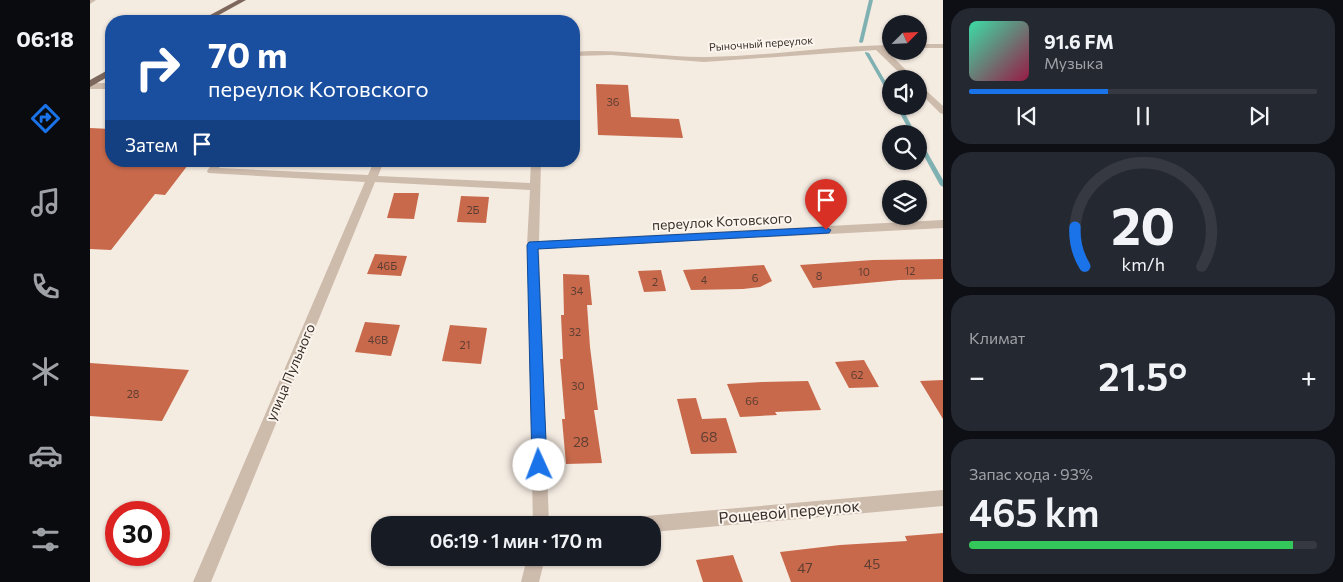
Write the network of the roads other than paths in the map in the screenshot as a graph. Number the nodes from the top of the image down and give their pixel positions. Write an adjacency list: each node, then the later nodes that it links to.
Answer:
1 (244, 0): 2 (main road)
2 (215, 15)
3 (928, 46): 4 (street)
4 (943, 46)
5 (878, 47): 6 (street, Рыночный переулок); 7 (street, Рыночный переулок); 8 (street)
6 (882, 47)
7 (580, 54)
8 (902, 70)
9 (105, 76): 10 (main road)
10 (90, 85): 11 (street)
11 (105, 86)
12 (927, 95): 13 (street)
13 (943, 111)
14 (215, 167): 17 (street)
15 (376, 167): 17 (street, улица Пульного)
16 (536, 167): 18 (street)
17 (371, 180): 18 (street); 25 (street, улица Пульного)
18 (535, 187): 20 (street)
19 (943, 224): 20 (street, переулок Котовского)
20 (533, 245): 22 (street)
21 (943, 498): 23 (street, Рощевой переулок)
22 (541, 516)
23 (661, 523)
24 (534, 566): 26 (street)
25 (202, 582)
26 (530, 582)

